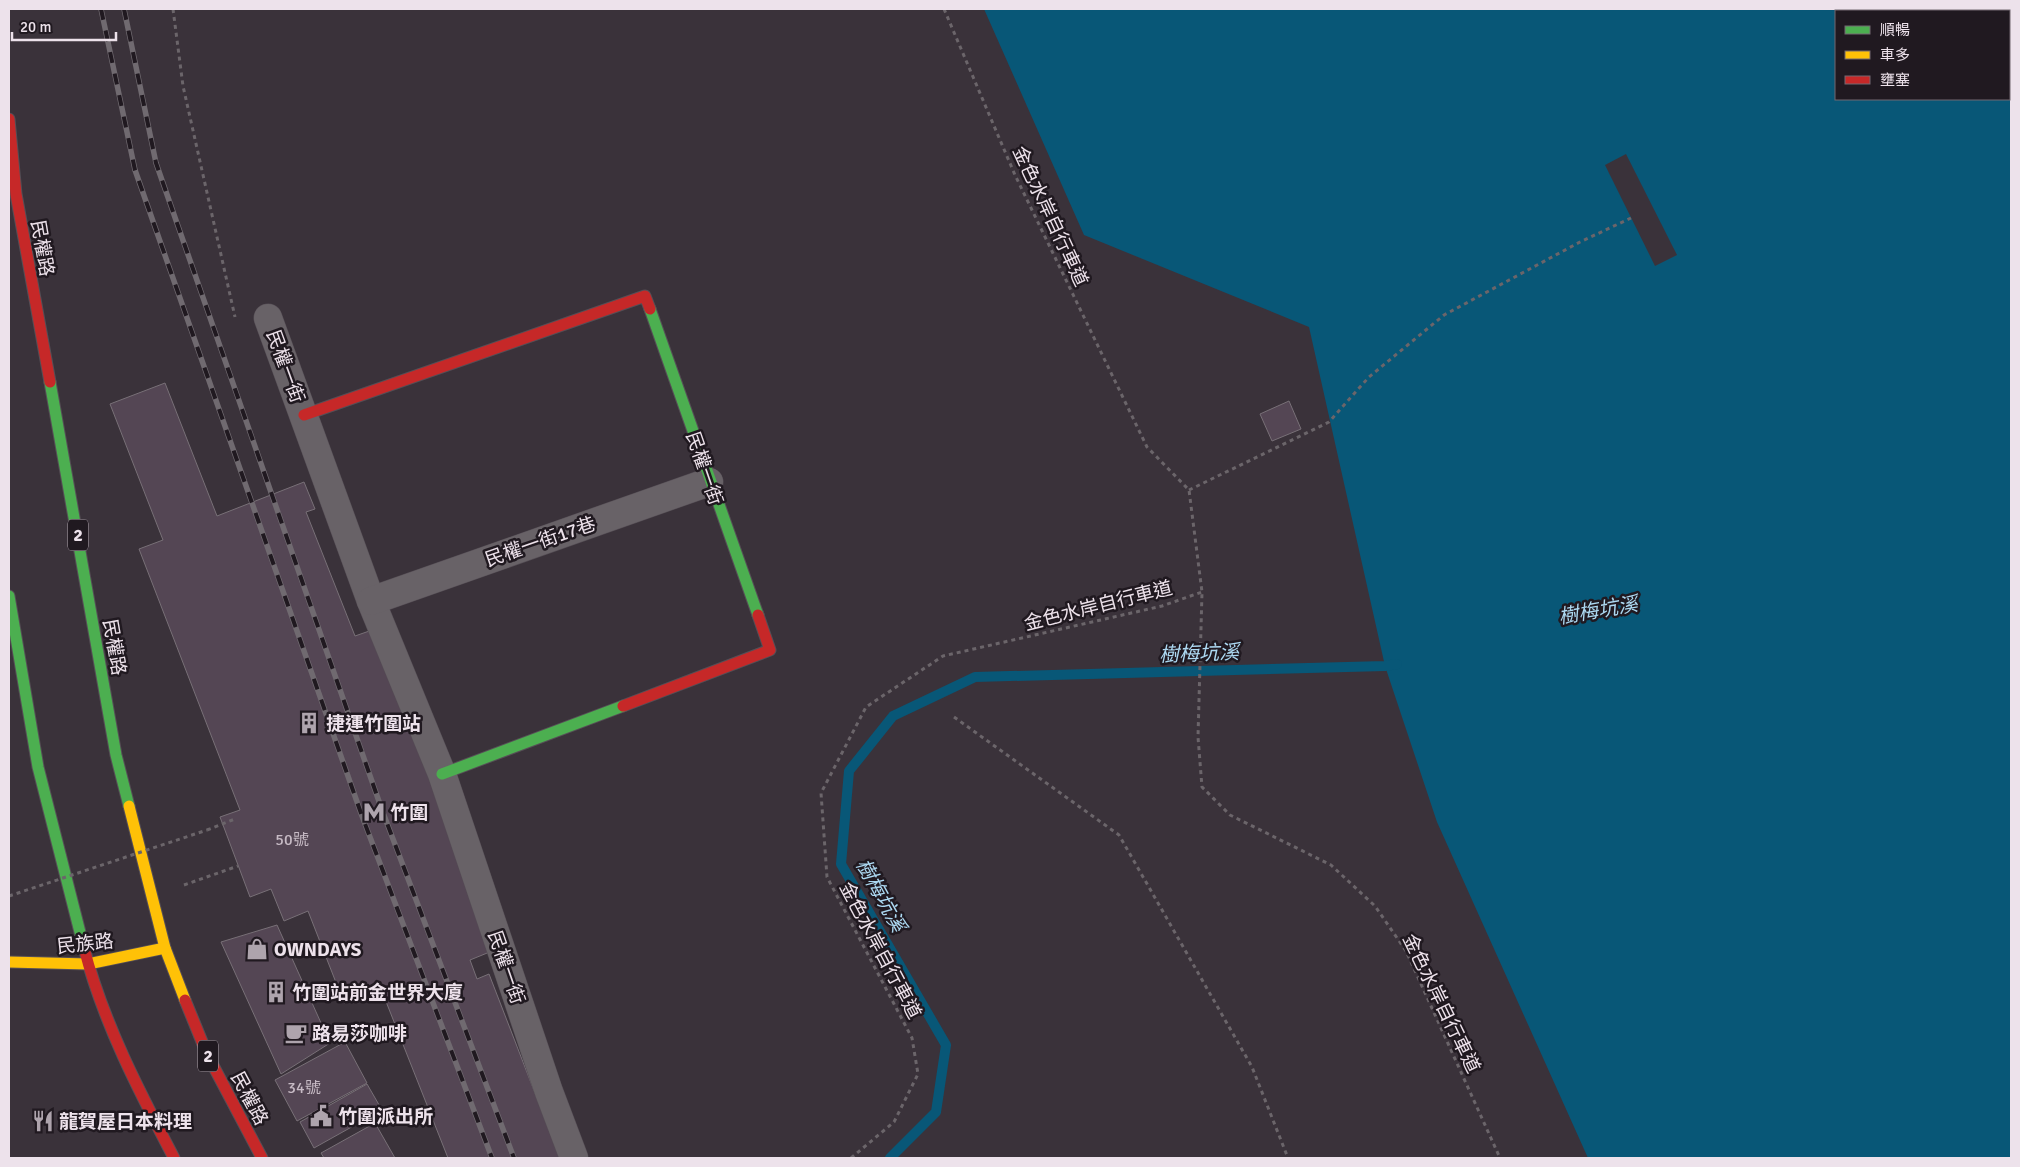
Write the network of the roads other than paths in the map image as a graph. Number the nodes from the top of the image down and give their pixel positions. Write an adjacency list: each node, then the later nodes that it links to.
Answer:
1 (9, 119): 8 (main road, 民權路 / 2)
2 (268, 318): 3 (street, 民權一街)
3 (304, 415): 4 (main road, 民權一街); 6 (street, 民權一街)
4 (709, 482): 6 (street, 民權一街17巷); 7 (main road, 民權一街)
5 (9, 596): 10 (main road)
6 (371, 601): 7 (street, 民權一街)
7 (442, 774): 13 (street, 民權一街)
8 (164, 948): 10 (main road, 民族路); 12 (main road, 民權路 / 2)
9 (9, 962): 10 (main road, 民族路)
10 (88, 964): 11 (main road)
11 (174, 1158)
12 (262, 1158)
13 (574, 1158)

